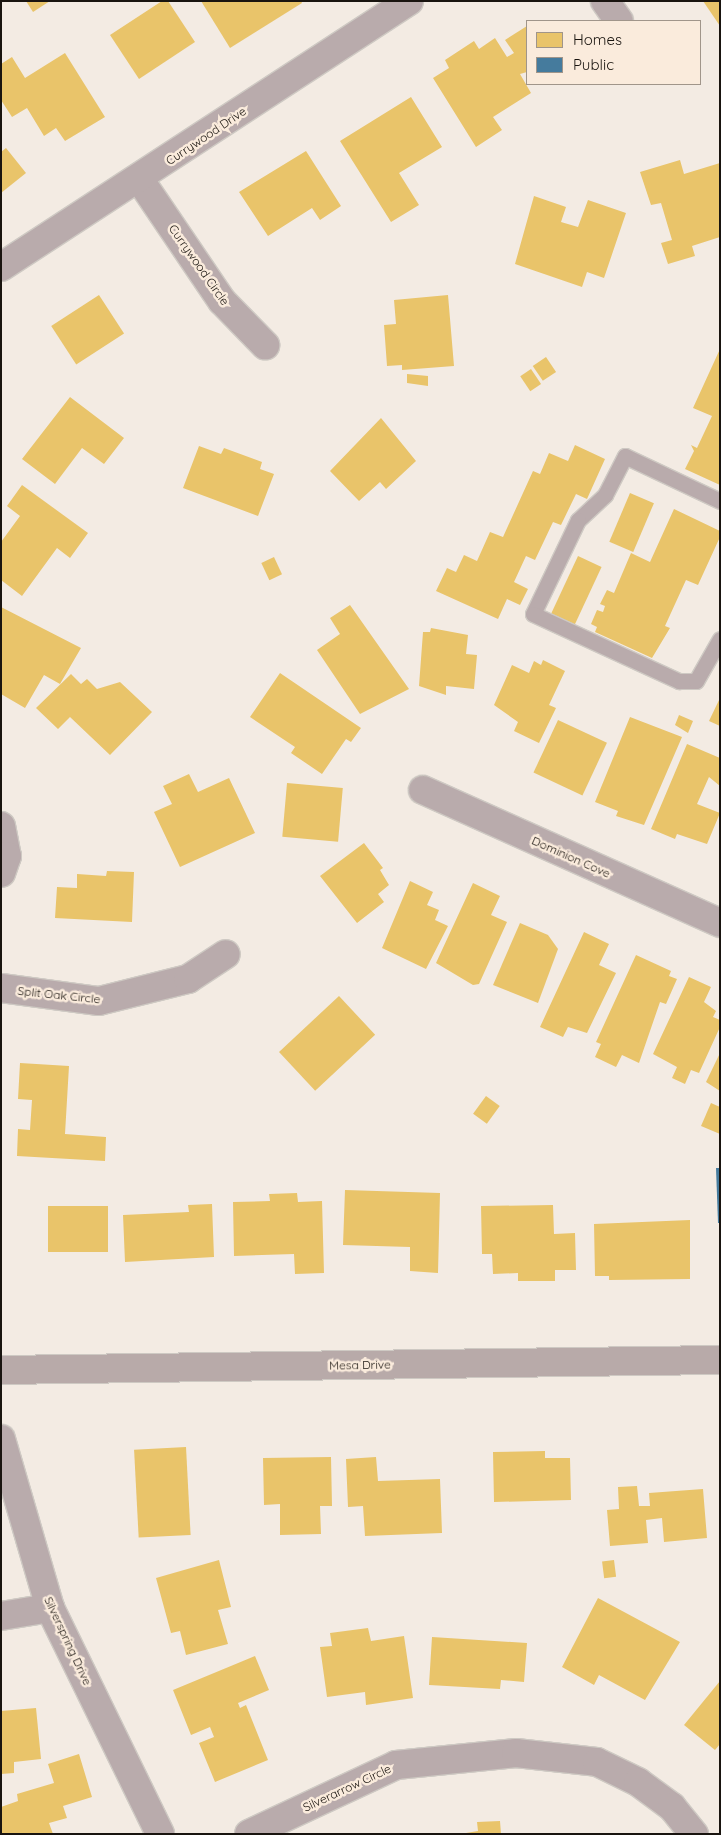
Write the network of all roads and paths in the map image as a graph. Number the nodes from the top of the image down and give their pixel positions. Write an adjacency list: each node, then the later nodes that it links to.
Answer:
1 (409, 1): 4 (street, Currywood Drive)
2 (606, 1): 3 (street)
3 (618, 20)
4 (140, 180): 5 (street, Currywood Drive); 6 (street, Currywood Circle)
5 (1, 267)
6 (265, 344)
7 (720, 501): 8 (lane)
8 (720, 639)
9 (423, 790): 12 (street, Dominion Cove)
10 (1, 826): 11 (street)
11 (1, 873)
12 (720, 923)
13 (226, 954): 14 (street, Split Oak Circle)
14 (1, 988)
15 (720, 1360): 16 (street, Mesa Drive)
16 (1, 1370)
17 (1, 1439): 18 (street, Silverspring Drive)
18 (50, 1608): 19 (street); 20 (street, Silverspring Drive)
19 (1, 1616)
20 (160, 1834)
21 (249, 1834): 22 (street, Silverarrow Circle)
22 (694, 1834)

